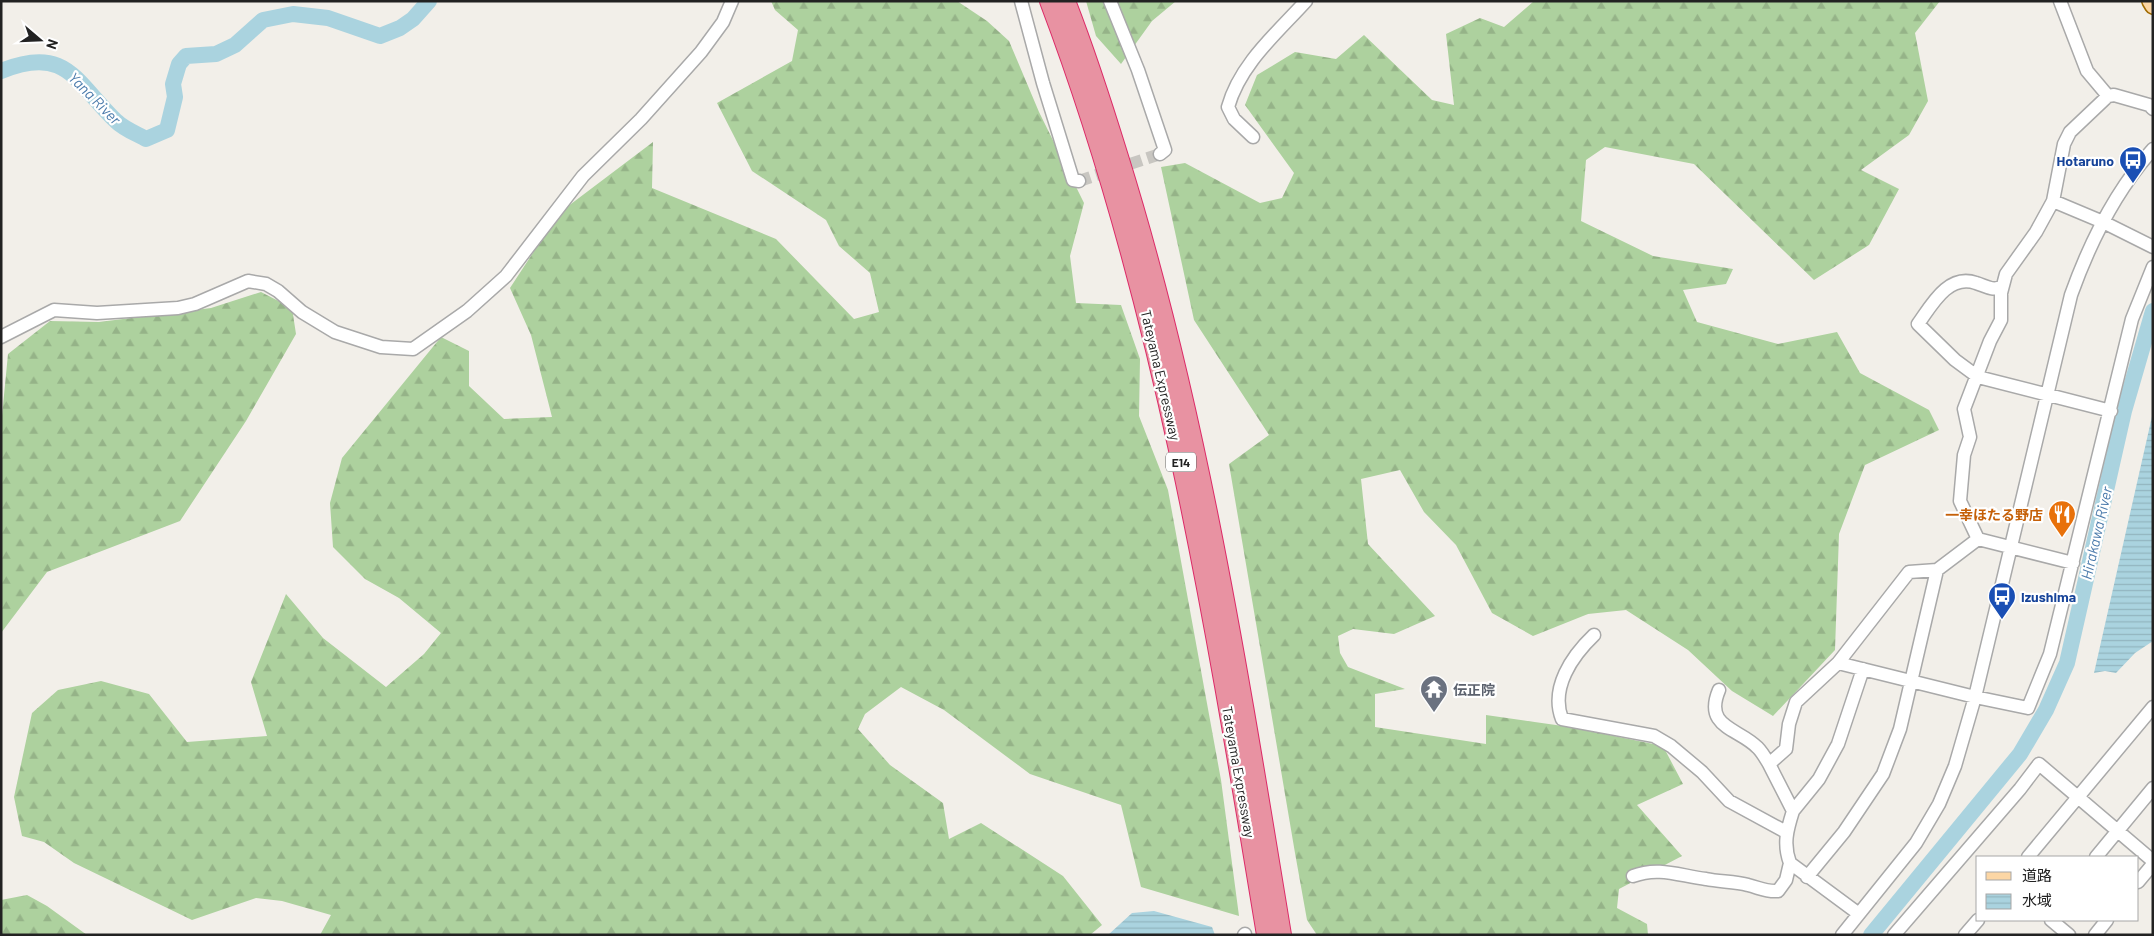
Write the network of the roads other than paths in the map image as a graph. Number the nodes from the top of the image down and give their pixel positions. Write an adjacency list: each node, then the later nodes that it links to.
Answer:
1 (732, 1): 21 (street)
2 (1021, 1): 15 (street)
3 (1049, 1): 53 (highway, Tateyama Expressway / E14)
4 (1066, 1): 54 (highway, Tateyama Expressway / E14)
5 (1110, 1): 14 (street)
6 (1306, 1): 12 (street)
7 (2060, 1): 10 (street)
8 (2150, 1): 9 (main road)
9 (2153, 6)
10 (2108, 96): 11 (street); 16 (street)
11 (2153, 109)
12 (1253, 137)
13 (2153, 148): 17 (street)
14 (1160, 154)
15 (1079, 181)
16 (2054, 201): 17 (street); 20 (street)
17 (2103, 222): 18 (street); 23 (street)
18 (2153, 247)
19 (2153, 267): 24 (street)
20 (2002, 287): 22 (street); 22 (street)
21 (1, 337)
22 (1978, 377): 23 (street); 25 (street)
23 (2046, 394): 24 (street); 26 (street)
24 (2111, 411): 27 (street)
25 (1978, 539): 26 (street); 28 (street)
26 (2010, 547): 27 (street); 34 (street)
27 (2073, 563): 34 (street)
28 (1937, 570): 30 (street); 32 (street)
29 (1594, 635): 41 (street)
30 (1838, 663): 31 (street); 36 (street)
31 (1863, 669): 32 (street); 39 (street)
32 (1911, 681): 34 (street); 47 (street)
33 (1719, 690): 36 (street)
34 (1975, 697): 49 (street)
35 (2153, 707): 38 (street)
36 (1769, 764): 39 (street)
37 (2153, 788): 40 (street)
38 (2078, 797): 40 (street); 42 (street); 56 (street)
39 (1793, 811): 41 (street)
40 (2118, 831): 43 (street); 44 (street)
41 (1786, 832): 45 (street)
42 (2029, 856)
43 (2097, 856)
44 (2153, 862): 48 (street)
45 (1790, 863): 46 (street); 47 (street)
46 (1633, 876)
47 (1807, 877): 49 (street)
48 (2139, 881)
49 (1859, 914): 55 (street)
50 (1977, 921): 57 (street)
51 (2052, 921): 58 (street)
52 (2106, 921): 59 (street)
53 (1266, 935)
54 (1282, 935)
55 (1842, 935)
56 (1894, 935)
57 (1966, 935)
58 (2069, 935)
59 (2095, 935)

